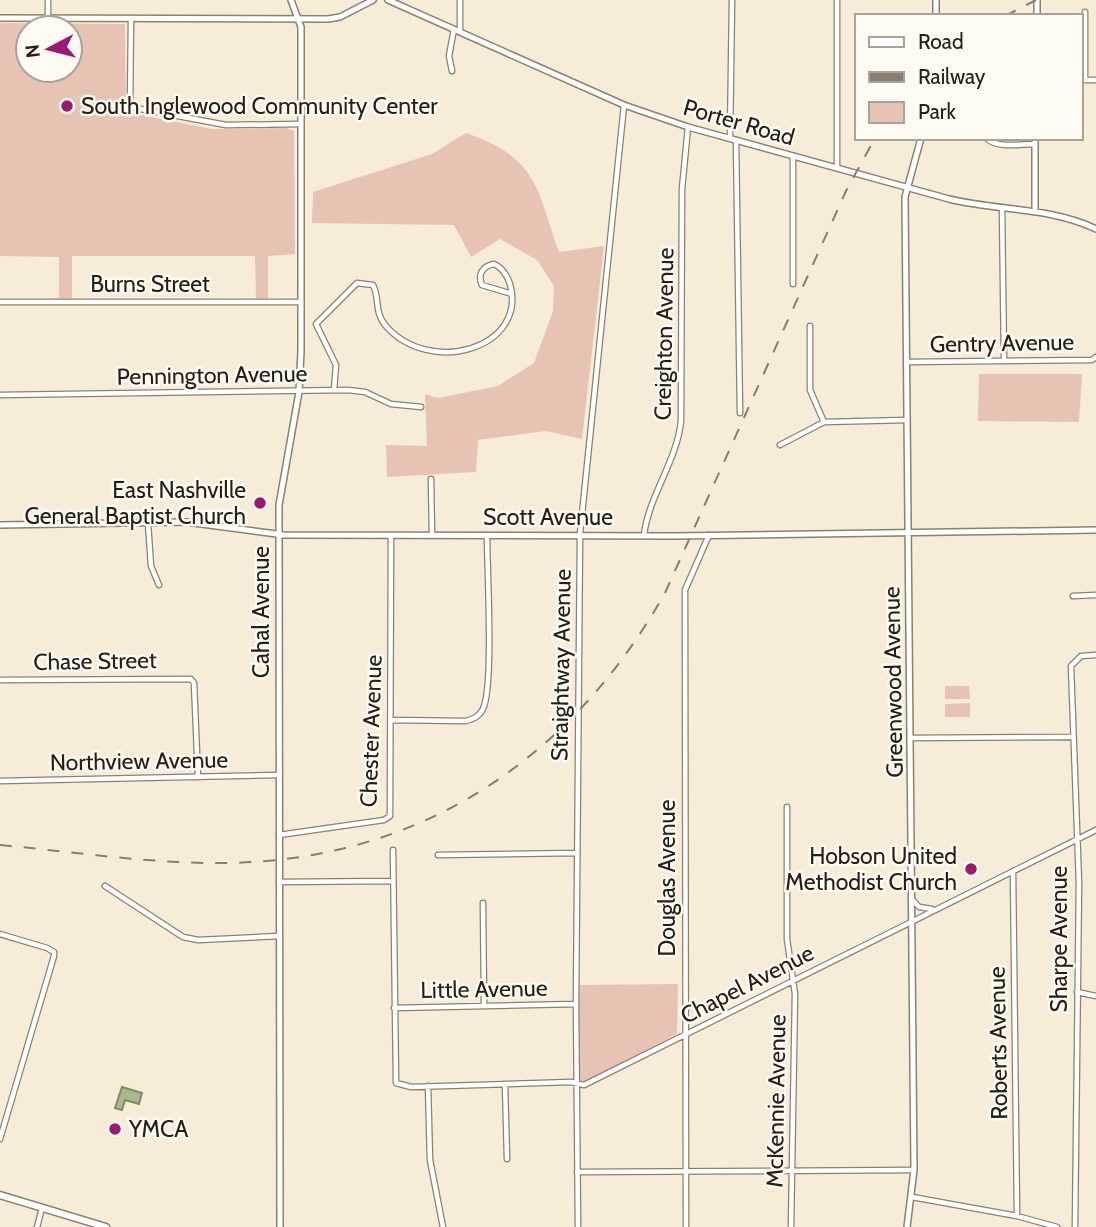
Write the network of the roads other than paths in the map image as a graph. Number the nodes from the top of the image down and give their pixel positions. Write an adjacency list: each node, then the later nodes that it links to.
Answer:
1 (291, 0): 8 (street, Cahal Avenue)
2 (373, 0): 8 (street)
3 (388, 0): 11 (street, Porter Road)
4 (460, 0): 11 (street)
5 (732, 0): 18 (street)
6 (837, 0): 23 (street)
7 (1086, 12): 13 (street)
8 (299, 18): 10 (street); 16 (street, Cahal Avenue)
9 (84, 19): 10 (street)
10 (131, 20): 16 (street)
11 (457, 30): 12 (street); 15 (street, Porter Road)
12 (452, 71)
13 (1083, 80): 14 (street)
14 (1096, 80)
15 (624, 105): 17 (street, Porter Road); 49 (street, Straightway Avenue)
16 (301, 124): 31 (street, Cahal Avenue)
17 (688, 127): 18 (street, Porter Road); 54 (street, Creighton Avenue)
18 (733, 139): 22 (street, Porter Road); 40 (street)
19 (920, 140): 24 (street, Greenwood Avenue)
20 (988, 140): 21 (street)
21 (1035, 141): 26 (street)
22 (793, 156): 23 (street, Porter Road); 28 (street)
23 (837, 168): 24 (street, Porter Road)
24 (905, 186): 25 (street, Porter Road); 35 (street, Greenwood Avenue)
25 (1003, 208): 26 (street, Porter Road); 34 (street)
26 (1035, 212): 27 (street, Porter Road)
27 (1096, 229)
28 (793, 284)
29 (512, 294): 29 (street); 36 (street)
30 (0, 302): 31 (street, Burns Street)
31 (301, 302): 37 (street, Cahal Avenue)
32 (810, 326): 42 (street)
33 (1096, 357): 34 (street, Gentry Avenue)
34 (1004, 360): 35 (street, Gentry Avenue)
35 (908, 362): 41 (street, Greenwood Avenue)
36 (334, 390): 37 (street, Pennington Avenue); 39 (street, Pennington Avenue)
37 (299, 392): 38 (street, Pennington Avenue); 50 (street, Cahal Avenue)
38 (0, 395)
39 (421, 407)
40 (740, 412)
41 (908, 420): 42 (street); 48 (street, Greenwood Avenue)
42 (824, 422): 43 (street)
43 (780, 445)
44 (431, 479): 52 (street)
45 (148, 523): 46 (street, Scott Avenue); 50 (street, Scott Avenue); 56 (street)
46 (0, 525)
47 (1096, 530): 48 (street, Scott Avenue)
48 (909, 531): 55 (street, Scott Avenue); 63 (street, Greenwood Avenue)
49 (580, 534): 53 (street, Scott Avenue); 54 (street, Scott Avenue); 72 (street, Straightway Avenue)
50 (278, 535): 51 (street, Scott Avenue); 64 (street, Cahal Avenue)
51 (391, 535): 52 (street, Scott Avenue); 61 (street, Chester Avenue)
52 (432, 535): 53 (street, Scott Avenue)
53 (487, 535): 61 (street)
54 (644, 535): 55 (street, Scott Avenue)
55 (709, 535): 90 (street, Douglas Avenue)
56 (159, 585)
57 (1096, 595): 58 (street)
58 (1073, 596)
59 (1096, 655): 62 (street, Sharpe Avenue)
60 (0, 680): 65 (street, Chase Street)
61 (391, 720): 69 (street, Chester Avenue)
62 (1071, 737): 63 (street); 70 (street, Sharpe Avenue)
63 (910, 738): 78 (street, Greenwood Avenue)
64 (279, 775): 65 (street, Northview Avenue); 69 (street, Cahal Avenue)
65 (198, 777): 66 (street, Northview Avenue)
66 (0, 781)
67 (787, 807): 84 (street, McKennie Avenue)
68 (1096, 830): 70 (street, Chapel Avenue)
69 (279, 835): 76 (street, Cahal Avenue)
70 (1076, 839): 74 (street, Chapel Avenue); 85 (street, Sharpe Avenue)
71 (393, 850): 75 (street)
72 (577, 853): 73 (street); 87 (street, Straightway Avenue)
73 (438, 855)
74 (1013, 870): 80 (street, Chapel Avenue); 103 (street, Roberts Avenue)
75 (393, 881): 76 (street); 89 (street)
76 (279, 882): 83 (street, Cahal Avenue)
77 (104, 886): 83 (street)
78 (911, 898): 80 (street); 81 (street, Greenwood Avenue)
79 (483, 903): 88 (street)
80 (933, 909): 81 (street, Chapel Avenue)
81 (911, 920): 84 (street, Chapel Avenue); 97 (street, Greenwood Avenue)
82 (0, 934): 94 (street)
83 (279, 936): 106 (street, Cahal Avenue)
84 (793, 980): 90 (street, Chapel Avenue); 96 (street, McKennie Avenue)
85 (1077, 992): 86 (street); 113 (street, Sharpe Avenue)
86 (1096, 996)
87 (576, 1004): 88 (street, Little Avenue); 92 (street, Straightway Avenue)
88 (484, 1005): 89 (street, Little Avenue)
89 (394, 1009): 93 (street, Chapel Avenue)
90 (683, 1037): 92 (street, Chapel Avenue); 99 (street, Douglas Avenue)
91 (505, 1084): 92 (street, Chapel Avenue); 93 (street, Chapel Avenue); 95 (street)
92 (577, 1084): 98 (street, Straightway Avenue)
93 (428, 1086): 107 (street)
94 (0, 1139)
95 (507, 1159)
96 (794, 1169): 97 (street); 99 (street); 110 (street, McKennie Avenue)
97 (914, 1170): 101 (street, Greenwood Avenue)
98 (577, 1172): 99 (street); 108 (street, Straightway Avenue)
99 (685, 1172): 109 (street, Douglas Avenue)
100 (0, 1195): 102 (main road)
101 (912, 1197): 103 (street); 111 (street, Greenwood Avenue)
102 (42, 1208): 104 (street); 105 (main road)
103 (1017, 1216): 112 (street)
104 (37, 1227)
105 (106, 1227)
106 (280, 1227)
107 (443, 1227)
108 (578, 1227)
109 (686, 1227)
110 (792, 1227)
111 (907, 1227)
112 (1058, 1227)
113 (1075, 1227)

